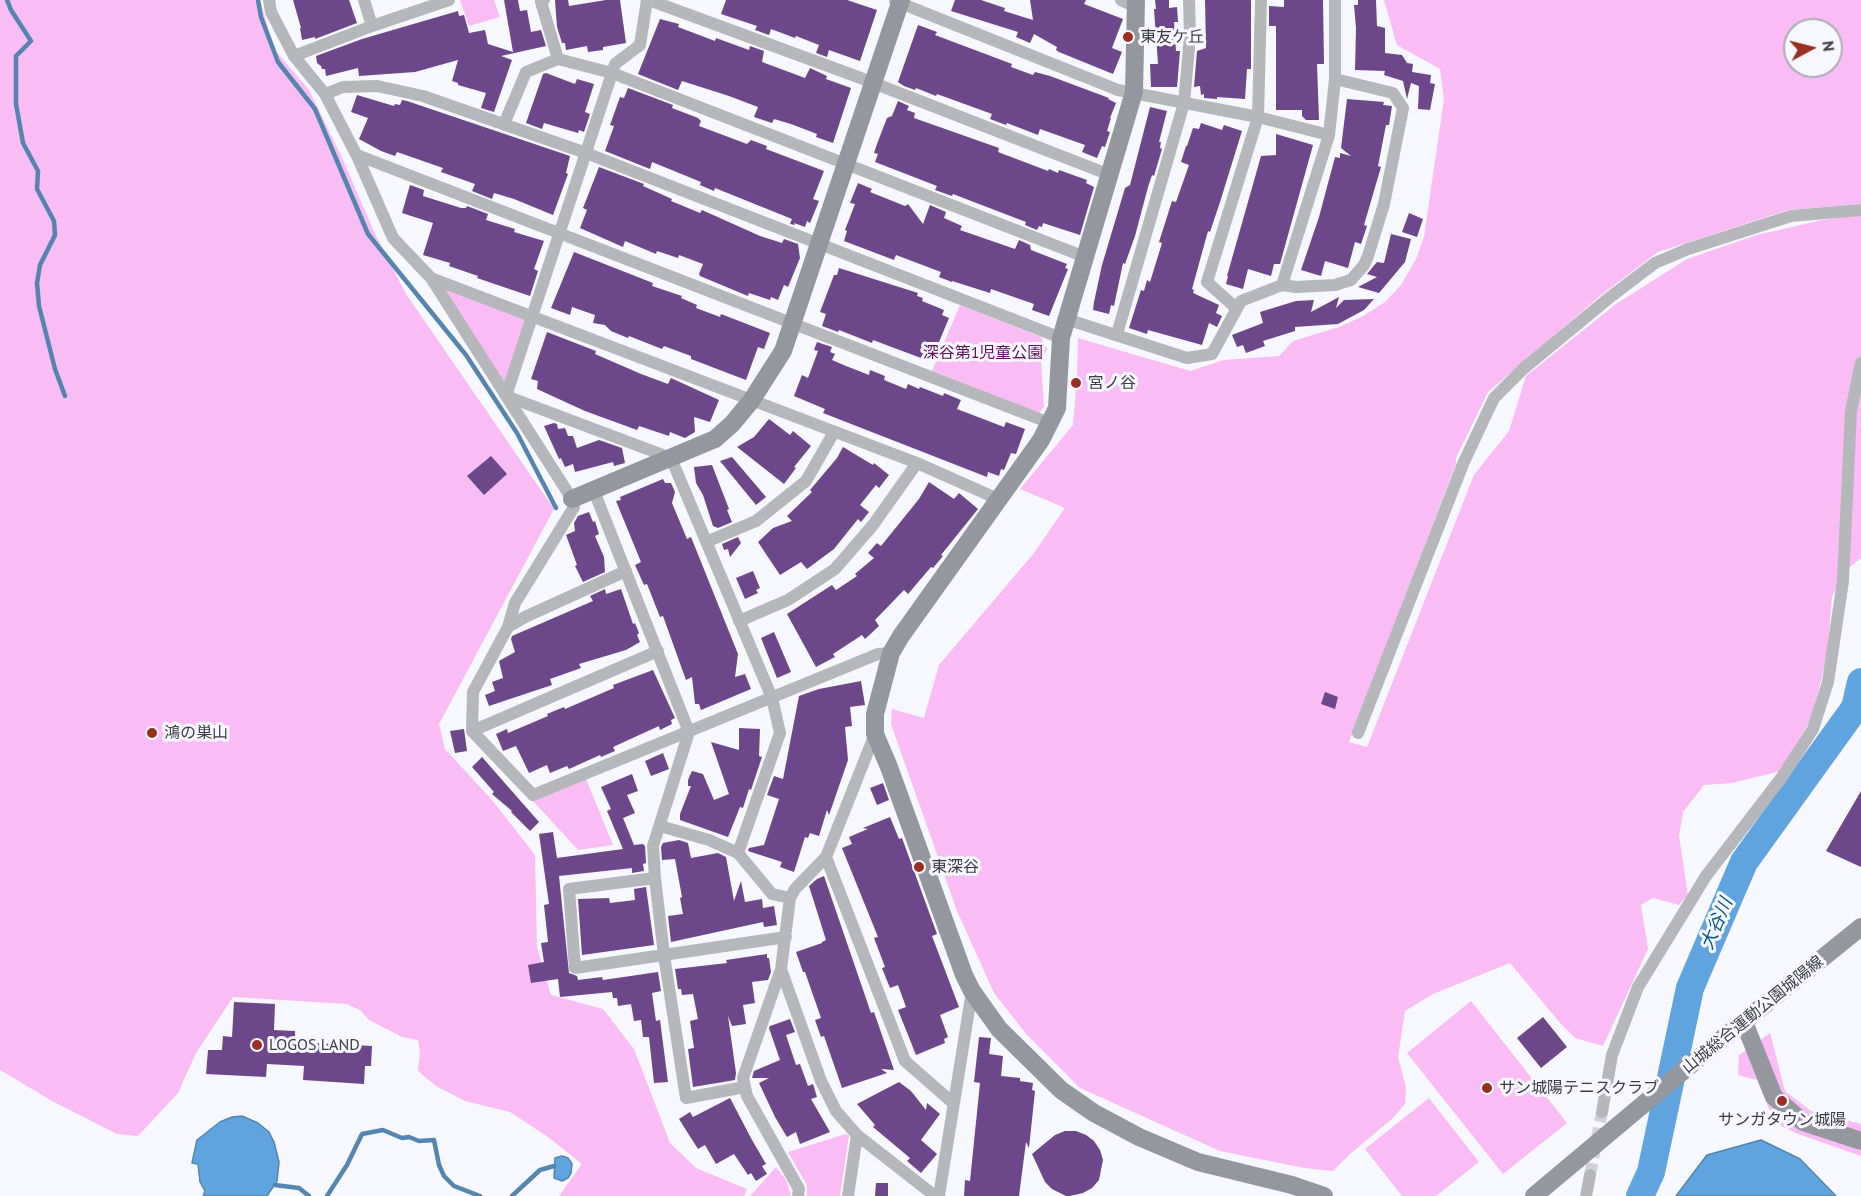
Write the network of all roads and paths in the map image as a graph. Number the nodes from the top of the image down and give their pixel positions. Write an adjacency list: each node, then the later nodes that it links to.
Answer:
1 (269, 0): 12 (street)
2 (364, 0): 11 (street)
3 (449, 0): 11 (street)
4 (544, 0): 13 (street)
5 (648, 0): 14 (street); 16 (street)
6 (1189, 0): 19 (street)
7 (1261, 0): 20 (street)
8 (1335, 0): 15 (street)
9 (898, 1): 16 (street); 17 (street)
10 (1131, 2): 17 (street)
11 (372, 26): 12 (street)
12 (294, 56): 18 (street)
13 (558, 59): 14 (street); 21 (street)
14 (612, 73): 23 (street); 25 (street)
15 (1335, 79): 22 (street); 32 (street)
16 (874, 84): 25 (street); 26 (street)
17 (1134, 92): 19 (street); 26 (street)
18 (325, 94): 21 (street); 24 (street)
19 (1184, 103): 20 (street); 37 (street)
20 (1258, 117): 22 (street); 33 (street)
21 (504, 124): 23 (street)
22 (1329, 135): 32 (street)
23 (586, 153): 28 (street); 29 (street)
24 (357, 155): 28 (street); 31 (street)
25 (847, 164): 29 (street); 30 (street)
26 (1110, 175): 30 (street)
27 (1861, 210): 58 (street)
28 (560, 234): 34 (street); 36 (street)
29 (820, 243): 36 (street); 38 (street)
30 (1085, 257): 35 (street)
31 (431, 278): 34 (street); 40 (street)
32 (1282, 285): 33 (street)
33 (1236, 308): 37 (street)
34 (532, 317): 40 (street); 41 (street)
35 (1066, 319): 37 (street); 38 (street)
36 (792, 324): 41 (street); 42 (street)
37 (1117, 334)
38 (1061, 338): 42 (street)
39 (1861, 363): 73 (street)
40 (506, 396): 44 (street); 48 (street)
41 (751, 401): 43 (street); 44 (street)
42 (1050, 423): 47 (street)
43 (834, 432): 45 (street); 49 (street)
44 (671, 458): 46 (street); 49 (street)
45 (917, 463): 47 (street); 51 (street)
46 (594, 491): 48 (street); 50 (street)
47 (998, 499): 54 (street)
48 (572, 500): 52 (street)
49 (706, 542): 51 (street)
50 (626, 571): 52 (street); 53 (street)
51 (739, 621): 55 (street)
52 (508, 627): 56 (street)
53 (658, 651): 56 (street); 57 (street)
54 (891, 653): 55 (street); 59 (street)
55 (771, 698): 57 (street); 61 (street)
56 (472, 731): 57 (street)
57 (689, 732): 60 (street)
58 (1358, 733)
59 (875, 734): 62 (street); 69 (street)
60 (660, 826): 61 (street); 63 (street)
61 (738, 853): 64 (street)
62 (826, 857): 64 (street); 72 (street)
63 (655, 878): 67 (street); 67 (street)
64 (790, 898): 66 (street)
65 (1861, 927): 70 (street, 山城総合運動公園城陽線)
66 (786, 937): 67 (street); 68 (street)
67 (664, 955): 71 (street)
68 (781, 969): 71 (street); 74 (street)
69 (972, 991): 72 (street); 80 (street)
70 (1744, 1022): 75 (street); 81 (street, 山城総合運動公園城陽線)
71 (745, 1087): 77 (street)
72 (953, 1103): 79 (street)
73 (1602, 1112)
74 (857, 1135): 78 (street); 79 (street)
75 (1861, 1141)
76 (1590, 1175): 82 (street)
77 (798, 1196)
78 (848, 1196)
79 (937, 1196)
80 (1324, 1196)
81 (1534, 1196)
82 (1586, 1196)

